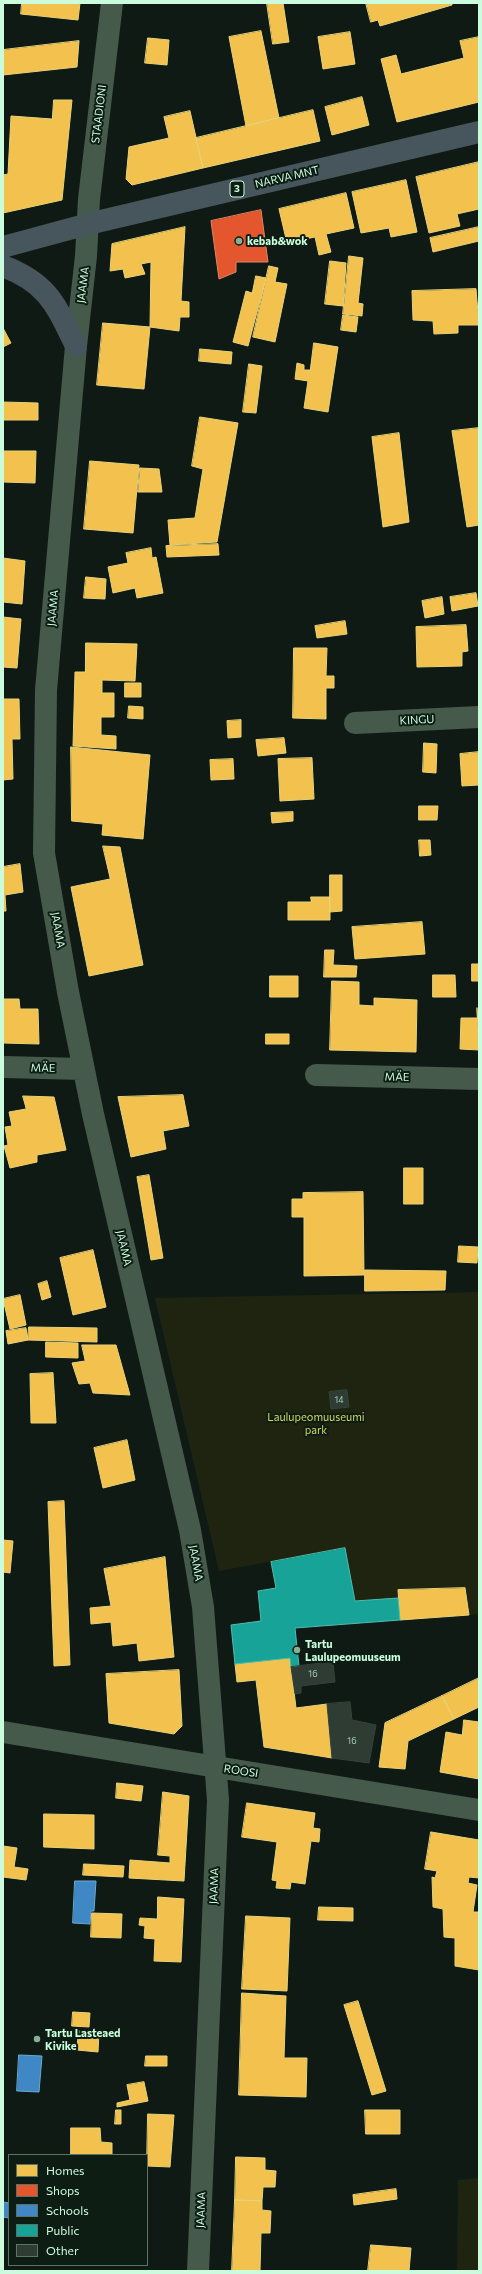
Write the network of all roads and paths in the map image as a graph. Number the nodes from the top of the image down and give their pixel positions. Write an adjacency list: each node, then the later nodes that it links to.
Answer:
1 (112, 3): 3 (street, STAADIONI)
2 (479, 132): 3 (highway, NARVA MNT / 3)
3 (88, 224): 4 (highway, NARVA MNT / 3); 6 (street, JAAMA)
4 (3, 247)
5 (3, 266): 6 (highway)
6 (76, 346): 10 (street, JAAMA)
7 (479, 717): 8 (street, KINGU)
8 (355, 723)
9 (3, 1067): 10 (street, MÄE)
10 (83, 1069): 14 (street, JAAMA)
11 (316, 1076): 12 (street, MÄE)
12 (479, 1079)
13 (3, 1732): 14 (street, ROOSI)
14 (216, 1767): 15 (street, ROOSI); 16 (street, JAAMA)
15 (479, 1810)
16 (198, 2271)

